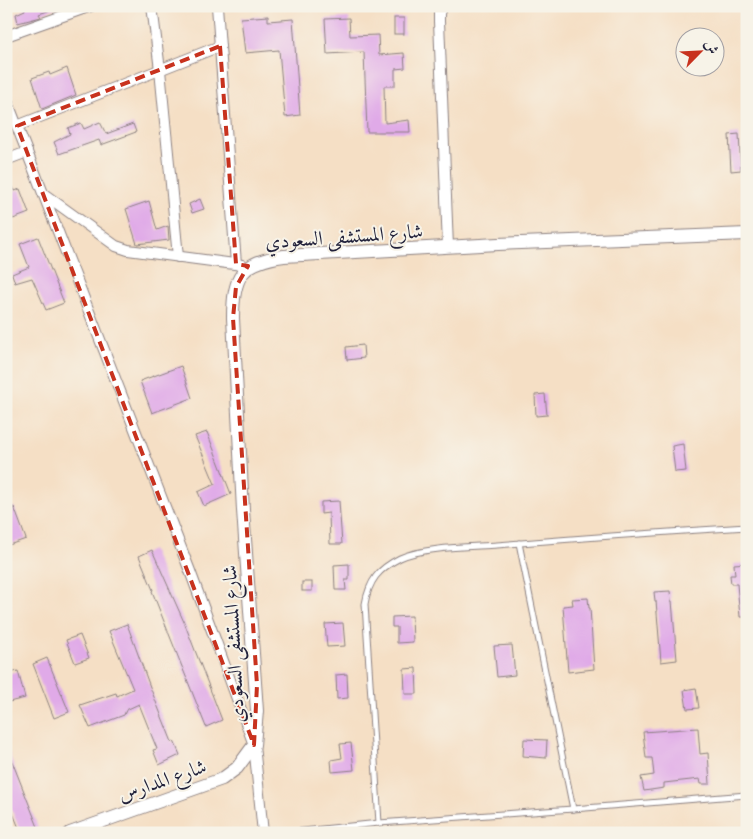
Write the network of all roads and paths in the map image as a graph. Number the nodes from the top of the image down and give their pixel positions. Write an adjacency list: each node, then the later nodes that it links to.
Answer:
1 (91, 6): 5 (street)
2 (152, 6): 7 (street)
3 (217, 6): 6 (street)
4 (442, 6): 14 (street)
5 (6, 36)
6 (220, 46): 7 (street); 16 (street)
7 (160, 70): 9 (street); 15 (street)
8 (6, 98): 9 (street)
9 (17, 126): 10 (street)
10 (27, 152): 11 (street); 12 (street)
11 (6, 160)
12 (44, 194): 15 (street); 19 (street)
13 (747, 234): 14 (street, شارع المستشفى السعودي)
14 (448, 247): 16 (street, شارع المستشفى السعودي)
15 (178, 257): 16 (street)
16 (242, 265): 19 (street, شارع المستشفى السعودي)
17 (747, 527): 18 (lane)
18 (519, 543): 21 (lane); 22 (lane)
19 (254, 745): 23 (street, شارع المدارس); 24 (street)
20 (747, 795): 21 (lane)
21 (574, 810): 22 (lane)
22 (379, 823): 25 (lane)
23 (70, 833)
24 (263, 833)
25 (284, 833)

